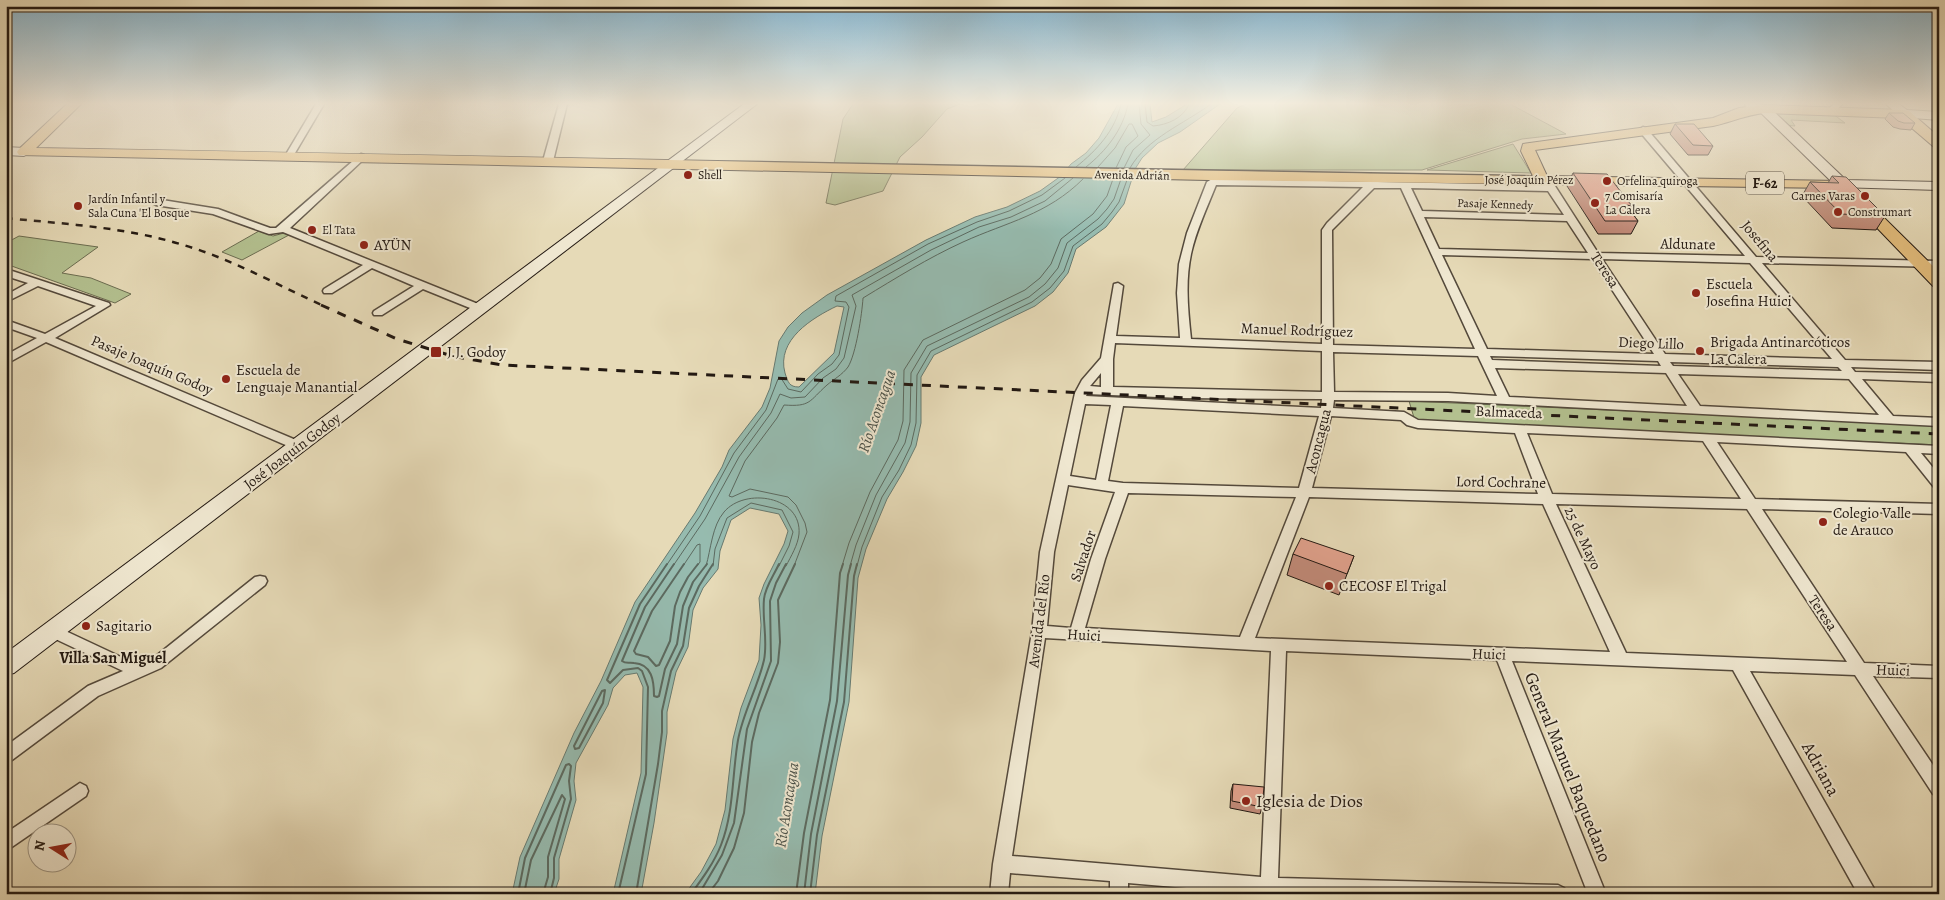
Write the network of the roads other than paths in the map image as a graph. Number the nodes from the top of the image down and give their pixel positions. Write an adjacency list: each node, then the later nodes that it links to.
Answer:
1 (30, 146): 10 (main road)
2 (45, 146): 11 (main road)
3 (294, 146): 12 (street)
4 (552, 146): 14 (street)
5 (1535, 146): 18 (main road, Teresa)
6 (1657, 146): 19 (street, Josefina)
7 (1800, 146): 20 (street)
8 (694, 147): 15 (street, José Joaquín Godoy); 16 (main road)
9 (6, 151): 10 (street, Avenida Adrián)
10 (24, 152): 11 (main road, Avenida Adrián / F-62)
11 (60, 152): 12 (main road, Avenida Adrián / F-62)
12 (288, 156): 13 (main road, Avenida Adrián / F-62)
13 (361, 157): 14 (main road, Avenida Adrián / F-62); 27 (street)
14 (548, 161): 15 (main road, Avenida Adrián / F-62)
15 (672, 164): 16 (main road, Avenida Adrián / F-62); 41 (street, José Joaquín Godoy)
16 (710, 165): 17 (main road, Avenida Adrián / F-62)
17 (1210, 179): 18 (main road, José Joaquín Pérez / F-62); 21 (street, José Joaquín Pérez); 46 (street)
18 (1545, 180): 19 (main road, José Joaquín Pérez / F-62); 22 (street, José Joaquín Pérez); 26 (street, Teresa)
19 (1689, 182): 20 (main road, José Joaquín Pérez / F-62); 30 (street, Josefina)
20 (1842, 184): 23 (street, José Joaquín Pérez); 31 (main road)
21 (1370, 186): 22 (street, José Joaquín Pérez); 47 (street, Aconcagua)
22 (1405, 186): 25 (street)
23 (1939, 186)
24 (156, 202): 27 (street)
25 (1418, 214): 26 (street, Pasaje Kennedy); 28 (street)
26 (1572, 218): 29 (street, Teresa)
27 (283, 228): 32 (street)
28 (1436, 252): 29 (street, Aldunate); 48 (street)
29 (1596, 257): 30 (street, Aldunate); 52 (street, Teresa)
30 (1755, 260): 31 (street, Aldunate); 51 (street, Josefina)
31 (1921, 263): 33 (street, Aldunate); 36 (main road)
32 (372, 264): 37 (street); 39 (street)
33 (1939, 264)
34 (6, 272): 35 (street)
35 (37, 282): 40 (street); 44 (street)
36 (1939, 282)
37 (422, 285): 41 (street); 42 (street)
38 (1118, 286): 45 (street)
39 (328, 291)
40 (6, 299)
41 (479, 308): 69 (street, José Joaquín Godoy)
42 (378, 313)
43 (6, 323): 44 (street, Pasaje Joaquín Godoy)
44 (46, 338): 50 (street); 69 (street, Pasaje Joaquín Godoy)
45 (1110, 339): 46 (street, Manuel Rodríguez); 49 (street)
46 (1186, 342): 47 (street, Manuel Rodríguez)
47 (1328, 348): 48 (street, Manuel Rodríguez); 58 (street, Aconcagua)
48 (1485, 358): 52 (street, Diego Lillo); 61 (street)
49 (1107, 359): 56 (street); 57 (street, Avenida del Río)
50 (6, 360)
51 (1842, 363): 52 (street, Diego Lillo); 53 (street, Diego Lillo); 54 (street, Josefina)
52 (1666, 364): 54 (street, Diego Lillo); 62 (street, Teresa)
53 (1939, 366)
54 (1852, 375): 55 (street, Diego Lillo); 65 (street, Josefina)
55 (1939, 378)
56 (1107, 391): 57 (street, Balmaceda); 58 (street, Balmaceda)
57 (1082, 395): 60 (street, Balmaceda); 72 (street, Avenida del Río)
58 (1328, 397): 59 (street, Balmaceda); 63 (street, Aconcagua)
59 (1399, 398): 61 (street, Balmaceda); 64 (street)
60 (1118, 402): 63 (street, Balmaceda); 74 (street)
61 (1505, 402): 62 (street, Balmaceda)
62 (1696, 410): 65 (street, Balmaceda)
63 (1326, 411): 64 (street, Balmaceda); 76 (street, Aconcagua)
64 (1404, 416): 67 (street, Balmaceda)
65 (1890, 420): 66 (street, Balmaceda)
66 (1939, 422)
67 (1519, 428): 68 (street, Balmaceda); 77 (street, 25 de Mayo)
68 (1707, 437): 70 (street, Balmaceda); 78 (street, Teresa)
69 (299, 446): 81 (street, José Joaquín Godoy)
70 (1910, 449): 71 (street, Balmaceda); 73 (street)
71 (1939, 450)
72 (1063, 480): 74 (street, Lord Cochrane); 82 (street, Avenida del Río)
73 (1939, 484)
74 (1101, 486): 75 (street, Lord Cochrane)
75 (1123, 488): 76 (street, Lord Cochrane); 83 (street, Salvador)
76 (1304, 493): 77 (street, Lord Cochrane); 84 (street, Aconcagua)
77 (1547, 499): 78 (street, Lord Cochrane); 87 (street, 25 de Mayo)
78 (1751, 505): 79 (street, Lord Cochrane); 90 (street, Teresa)
79 (1939, 509)
80 (260, 581): 91 (street)
81 (52, 631): 89 (street, José Joaquín Godoy); 91 (street)
82 (1039, 632): 83 (street, Huici); 97 (street, Avenida del Río)
83 (1076, 635): 84 (street, Huici)
84 (1245, 644): 85 (street, Huici)
85 (1279, 646): 86 (street, Huici); 99 (street)
86 (1502, 654): 87 (street, Huici); 103 (street, General Manuel Baquedano)
87 (1621, 659): 88 (street, Huici)
88 (1738, 664): 90 (street, Huici); 104 (street, Adriana)
89 (6, 666)
90 (1861, 668): 92 (street, Huici); 94 (street, Teresa)
91 (139, 672): 93 (street)
92 (1939, 672)
93 (6, 755)
94 (1939, 789)
95 (80, 791): 96 (street)
96 (6, 842)
97 (1002, 864): 98 (street); 100 (street, Avenida del Río)
98 (1119, 874): 99 (street); 101 (street)
99 (1269, 890): 102 (street)
100 (999, 894)
101 (1119, 894)
102 (1558, 894)
103 (1597, 894)
104 (1868, 894)

